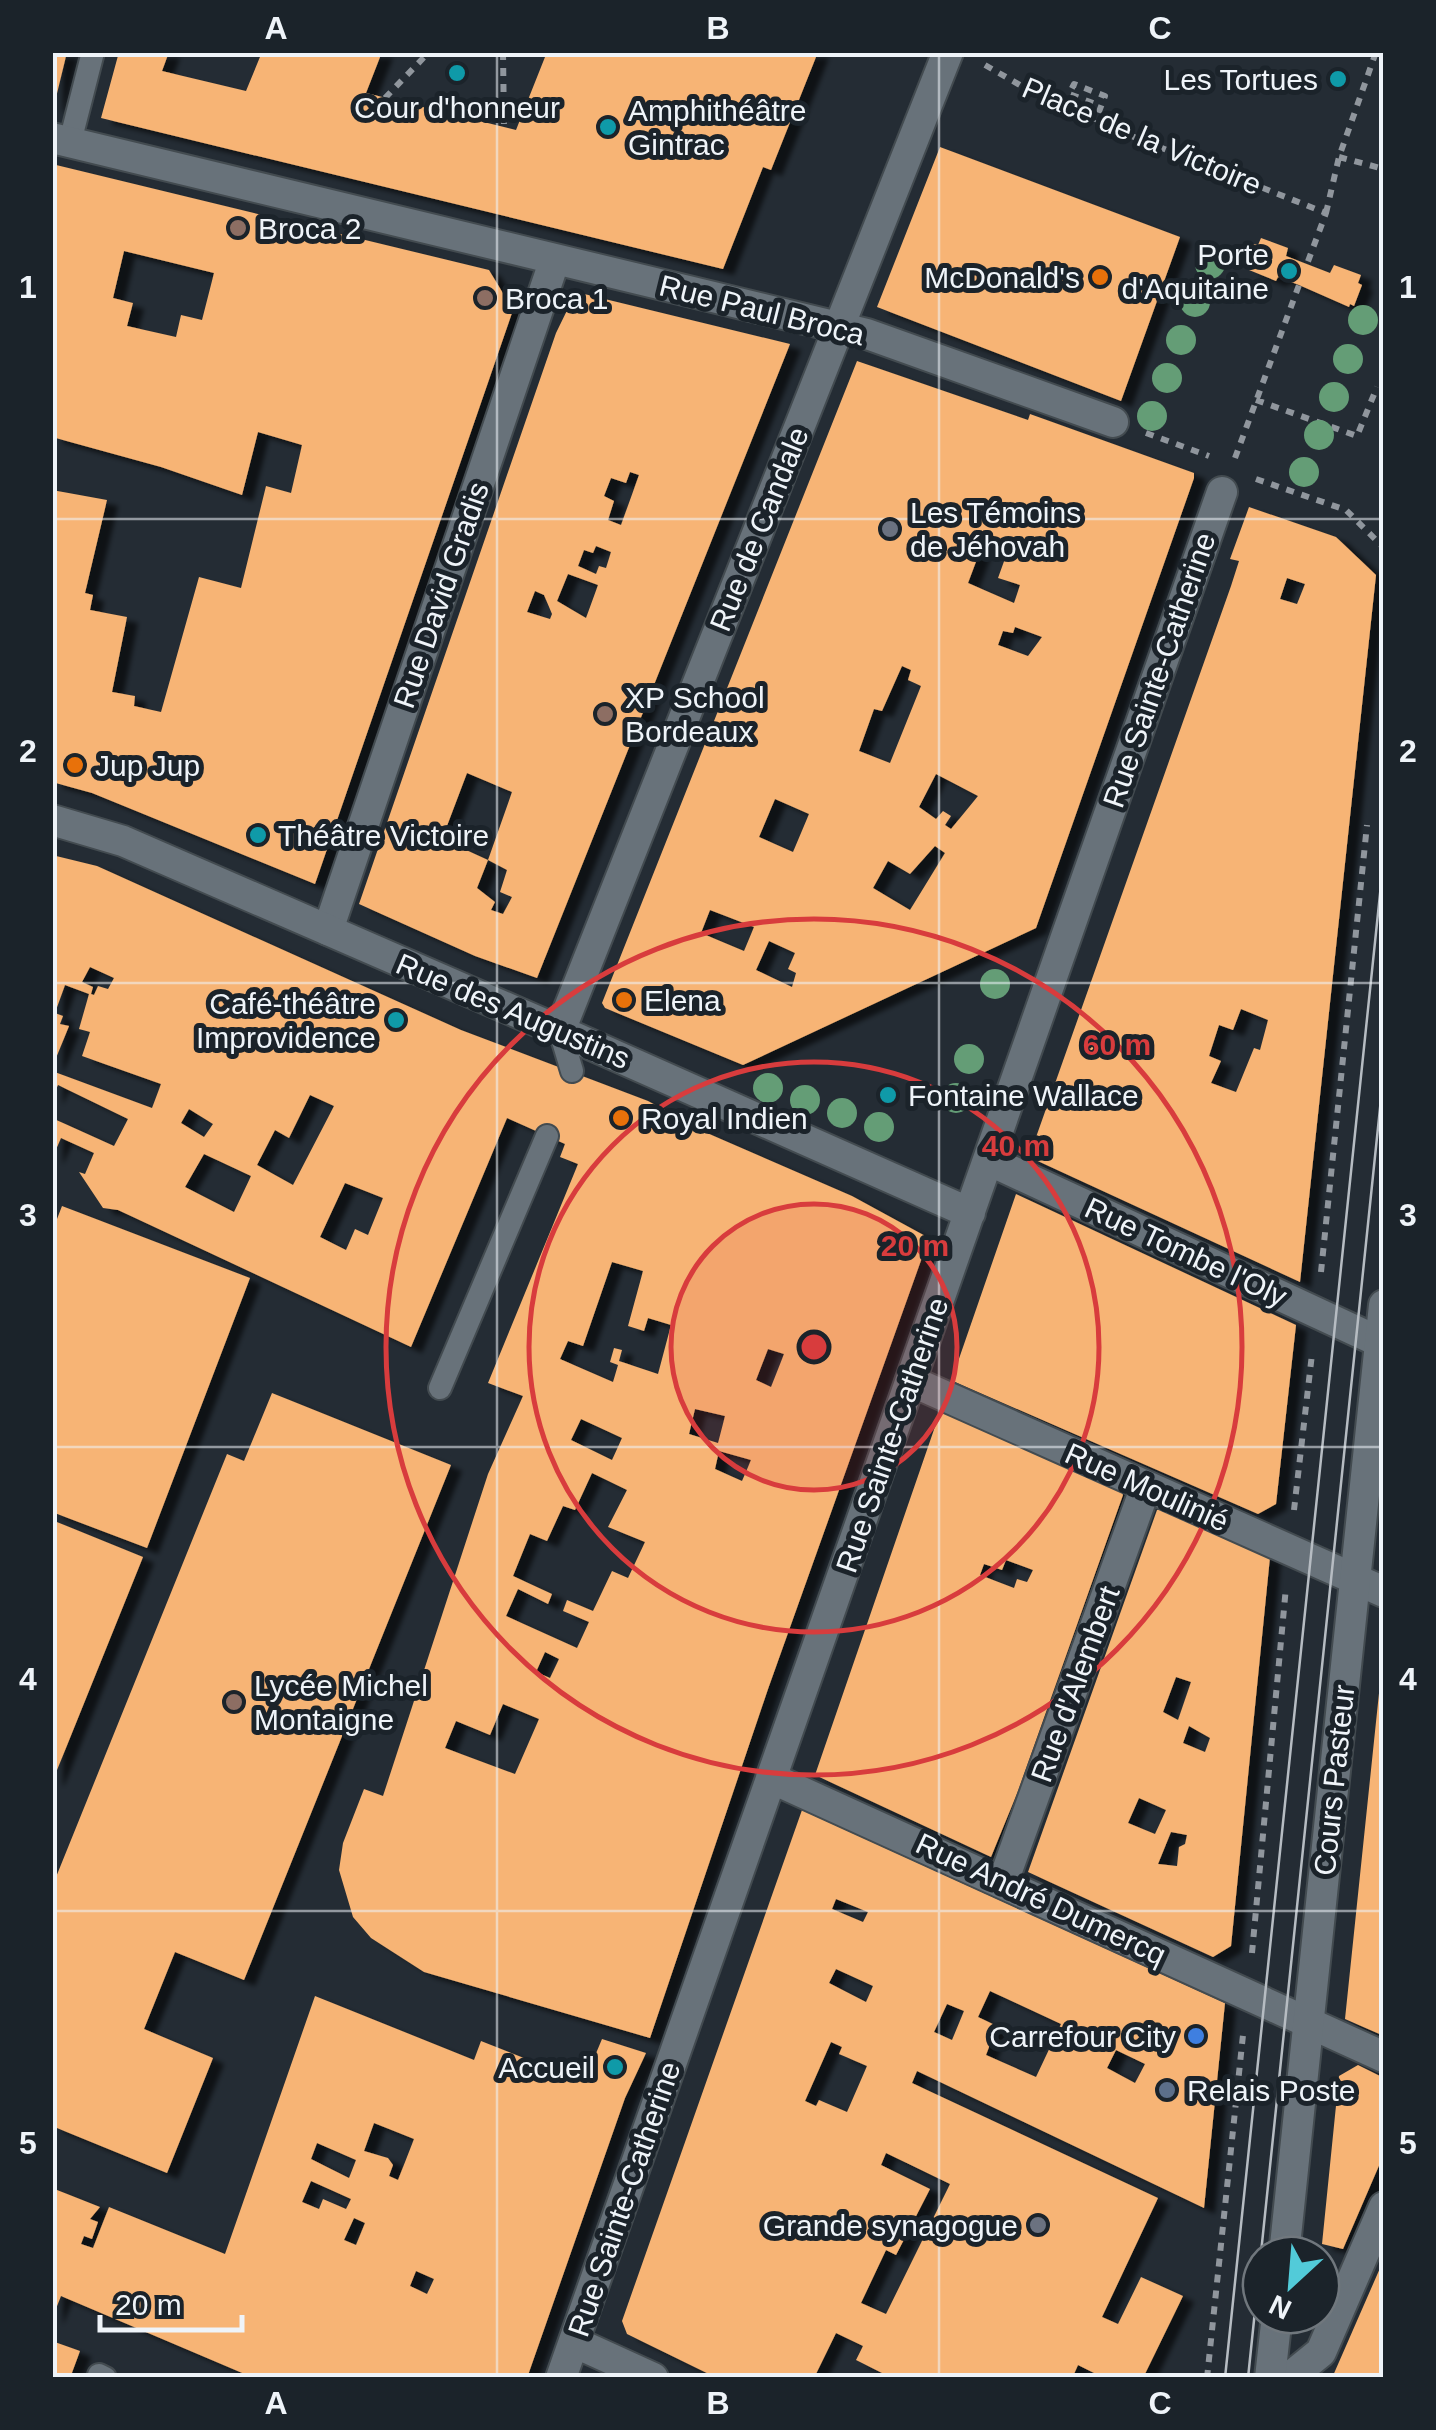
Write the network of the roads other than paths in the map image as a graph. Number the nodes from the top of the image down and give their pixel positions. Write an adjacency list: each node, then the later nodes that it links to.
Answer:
1 (93, 52): 3 (lane)
2 (948, 52): 5 (street, Rue de Candale)
3 (61, 140): 4 (street, Rue Paul Broca)
4 (555, 260): 5 (street, Rue Paul Broca); 9 (street, Rue David Gradis)
5 (838, 329): 6 (street, Rue Paul Broca); 10 (street, Rue de Candale)
6 (1114, 422)
7 (1233, 476): 13 (street, Rue Sainte-Catherine)
8 (52, 820): 9 (street, Rue des Augustins)
9 (328, 930): 10 (street, Rue des Augustins)
10 (560, 1031): 11 (lane); 14 (street, Rue des Augustins)
11 (572, 1072)
12 (547, 1136): 18 (lane)
13 (988, 1160): 14 (street, Rue Sainte-Catherine); 16 (street, Rue Tombe l'Oly)
14 (970, 1212): 17 (street, Rue Sainte-Catherine)
15 (1384, 1305): 16 (street, Cours Pasteur)
16 (1382, 1343): 20 (street, Cours Pasteur)
17 (911, 1381): 19 (street, Rue Moulinié); 22 (street, Rue Sainte-Catherine)
18 (440, 1388)
19 (1146, 1486): 20 (street, Rue Moulinié); 23 (street, Rue d'Alembert)
20 (1354, 1579): 21 (street, Rue Moulinié); 24 (street, Cours Pasteur)
21 (1384, 1592)
22 (772, 1778): 23 (street, Rue André Dumercq); 29 (street, Rue Sainte-Catherine)
23 (1003, 1882): 24 (street, Rue André Dumercq)
24 (1309, 2022): 25 (street, Rue André Dumercq); 27 (street, Cours Pasteur)
25 (1384, 2057)
26 (1384, 2206): 33 (street)
27 (1286, 2235)
28 (1275, 2335): 32 (street)
29 (574, 2342): 30 (street, Rue Sainte-Catherine); 31 (street)
30 (561, 2378)
31 (654, 2378)
32 (1270, 2378)
33 (1289, 2378)

